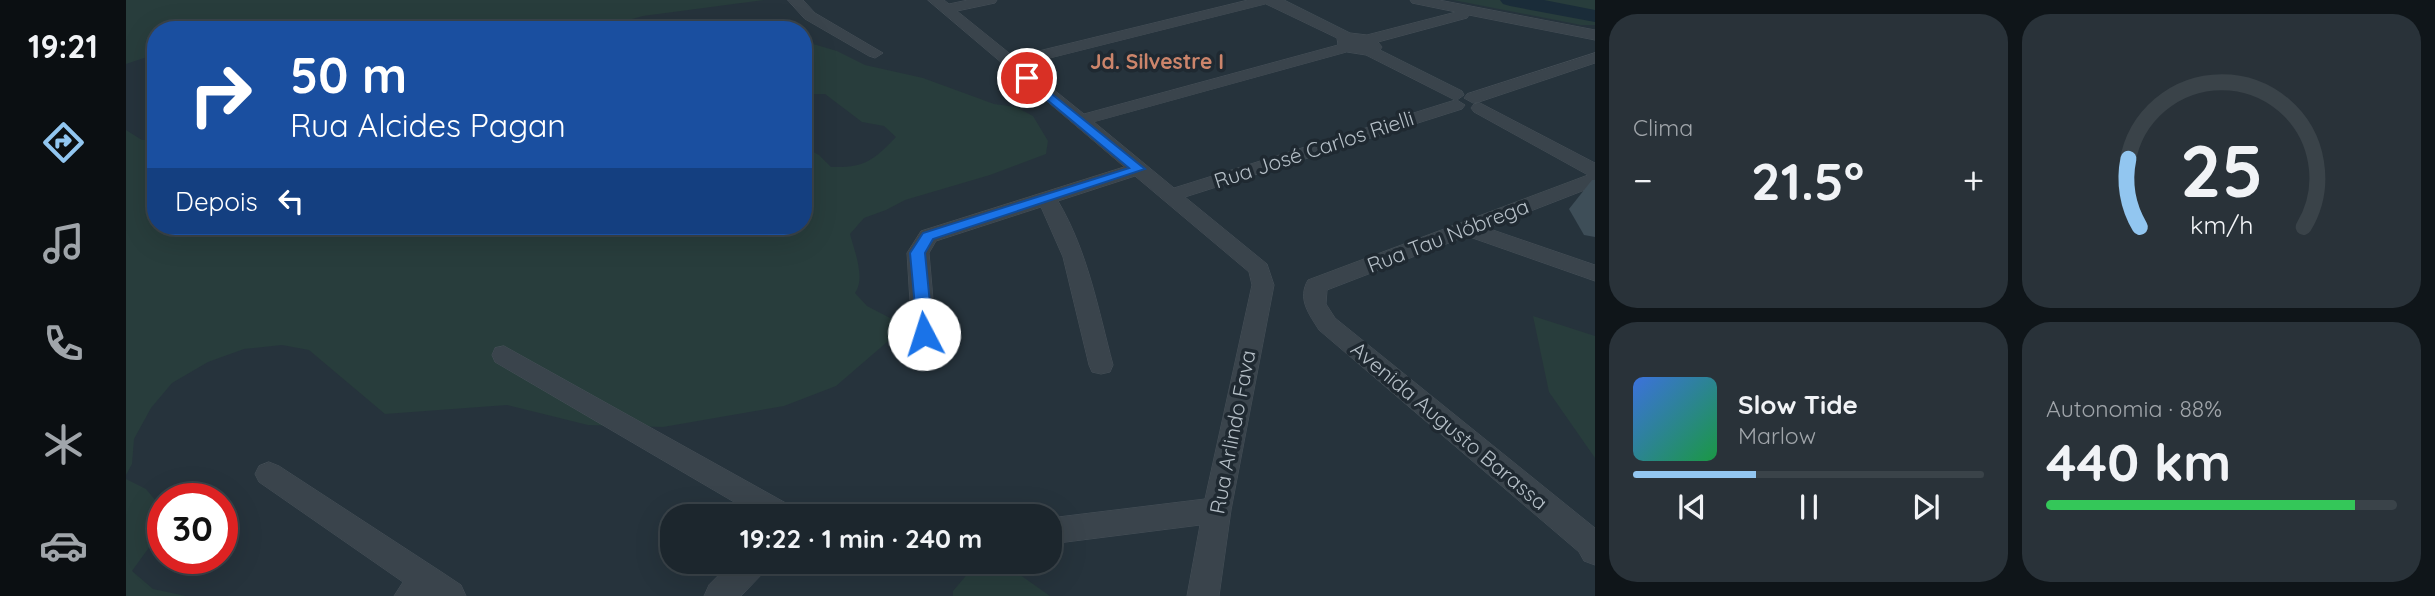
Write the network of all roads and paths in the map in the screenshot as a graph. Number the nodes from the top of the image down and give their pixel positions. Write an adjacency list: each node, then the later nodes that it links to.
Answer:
1 (795, 0): 10 (street)
2 (990, 0): 5 (street)
3 (1266, 0): 12 (street)
4 (1273, 0): 8 (street)
5 (940, 5): 12 (street)
6 (1428, 8): 7 (street); 9 (street)
7 (1595, 36)
8 (1348, 42): 9 (street); 14 (street)
9 (1368, 46): 13 (street)
10 (875, 53)
11 (1595, 58): 13 (street, Rua José Carlos Rielli)
12 (1010, 63): 14 (street)
13 (1466, 102): 16 (street); 18 (street, Rua José Carlos Rielli)
14 (1079, 121): 15 (street)
15 (1138, 169): 18 (street); 19 (street)
16 (1595, 171)
17 (1595, 179): 20 (street, Rua Tau Nóbrega)
18 (1171, 195): 28 (street, Rua Arlindo Fava)
19 (1046, 198): 23 (street); 25 (street)
20 (1468, 229): 21 (street); 22 (street, Rua Tau Nóbrega)
21 (1595, 273)
22 (1315, 304): 30 (street, Avenida Augusto Barassa)
23 (924, 334)
24 (504, 355): 27 (street)
25 (1101, 365)
26 (269, 474): 32 (street)
27 (762, 504)
28 (1217, 510): 29 (street); 34 (street, Rua Arlindo Fava)
29 (1062, 529)
30 (1593, 545)
31 (741, 574): 33 (street)
32 (429, 591)
33 (720, 596)
34 (1203, 596)

